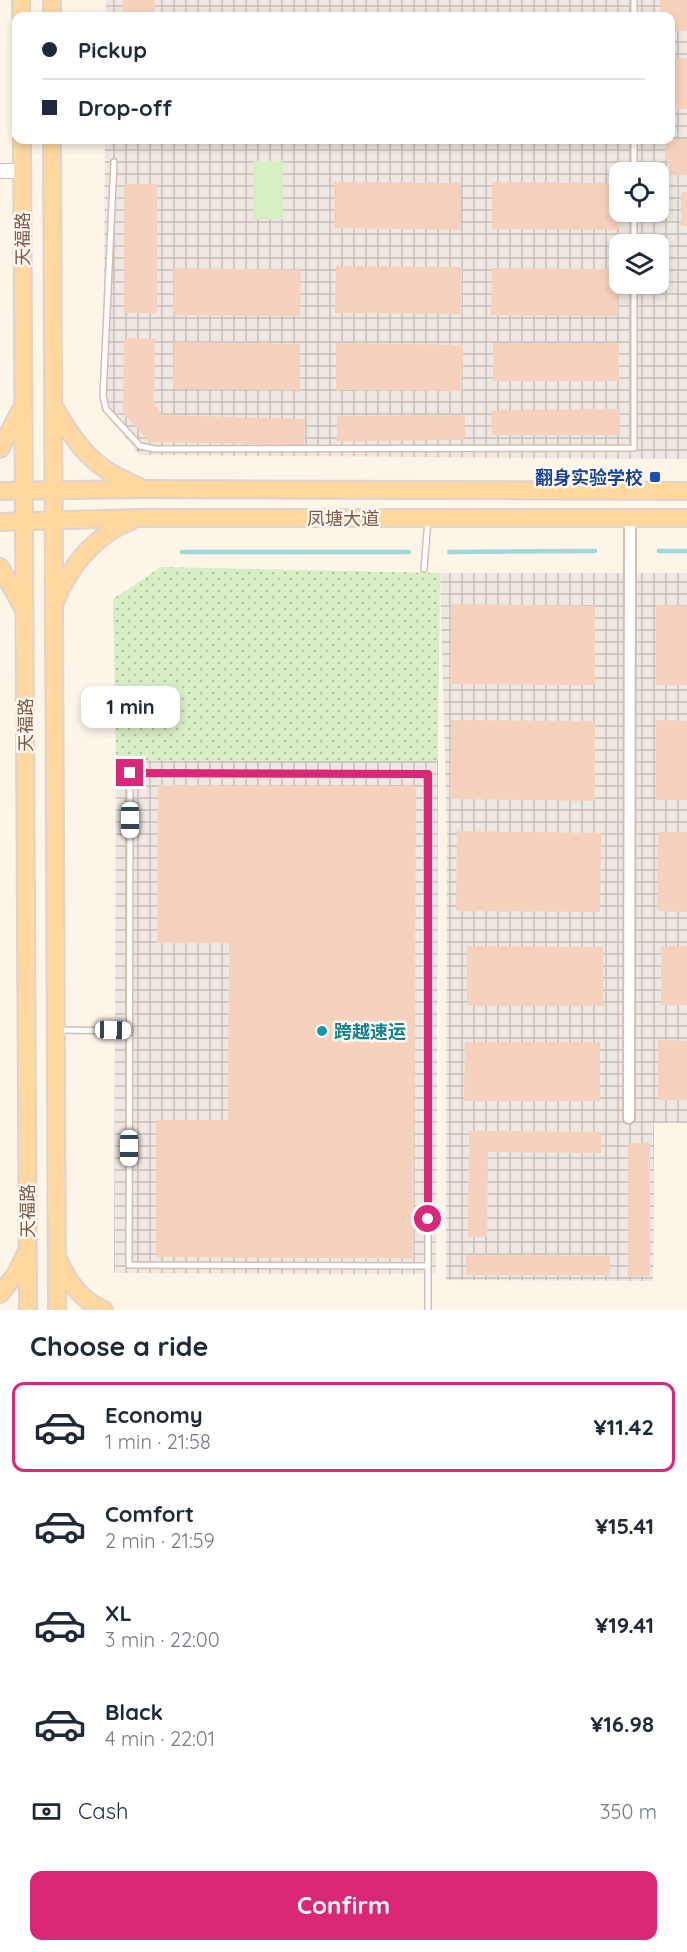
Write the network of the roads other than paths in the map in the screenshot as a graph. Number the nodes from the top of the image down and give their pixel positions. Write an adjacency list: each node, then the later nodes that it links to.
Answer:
1 (22, 144): 7 (main road, 天福路)
2 (52, 144): 10 (main road, 天福路)
3 (634, 144): 5 (lane)
4 (114, 162): 8 (lane)
5 (634, 162)
6 (0, 171): 7 (street)
7 (22, 171): 9 (main road, 天福路)
8 (634, 294)
9 (23, 404): 11 (main road); 15 (main road, 天福路)
10 (53, 405): 12 (main road); 13 (main road, 天福路)
11 (0, 449)
12 (144, 489): 13 (main road, 凤塘大道); 16 (main road, 凤塘大道)
13 (53, 490): 15 (main road, 凤塘大道); 22 (main road, 天福路)
14 (0, 491): 15 (main road, 凤塘大道)
15 (24, 491): 21 (main road, 天福路)
16 (687, 491)
17 (630, 517): 19 (main road, 凤塘大道); 20 (main road, 凤塘大道); 30 (street)
18 (138, 518): 19 (main road, 凤塘大道); 22 (main road, 凤塘大道); 26 (main road)
19 (428, 518): 25 (lane)
20 (687, 518)
21 (24, 521): 22 (main road, 凤塘大道); 23 (main road, 凤塘大道); 27 (main road, 天福路)
22 (53, 521): 26 (main road, 天福路)
23 (0, 522)
24 (0, 567): 27 (main road)
25 (424, 569)
26 (53, 607): 28 (main road, 天福路)
27 (24, 610): 31 (main road, 天福路)
28 (56, 1030): 29 (lane); 32 (main road, 天福路)
29 (129, 1031): 33 (lane); 33 (lane)
30 (629, 1118)
31 (27, 1250): 34 (main road); 35 (main road, 天福路)
32 (57, 1257): 36 (main road, 天福路); 37 (main road)
33 (428, 1266): 38 (lane)
34 (0, 1294)
35 (28, 1310)
36 (57, 1310)
37 (104, 1310)
38 (428, 1310)

